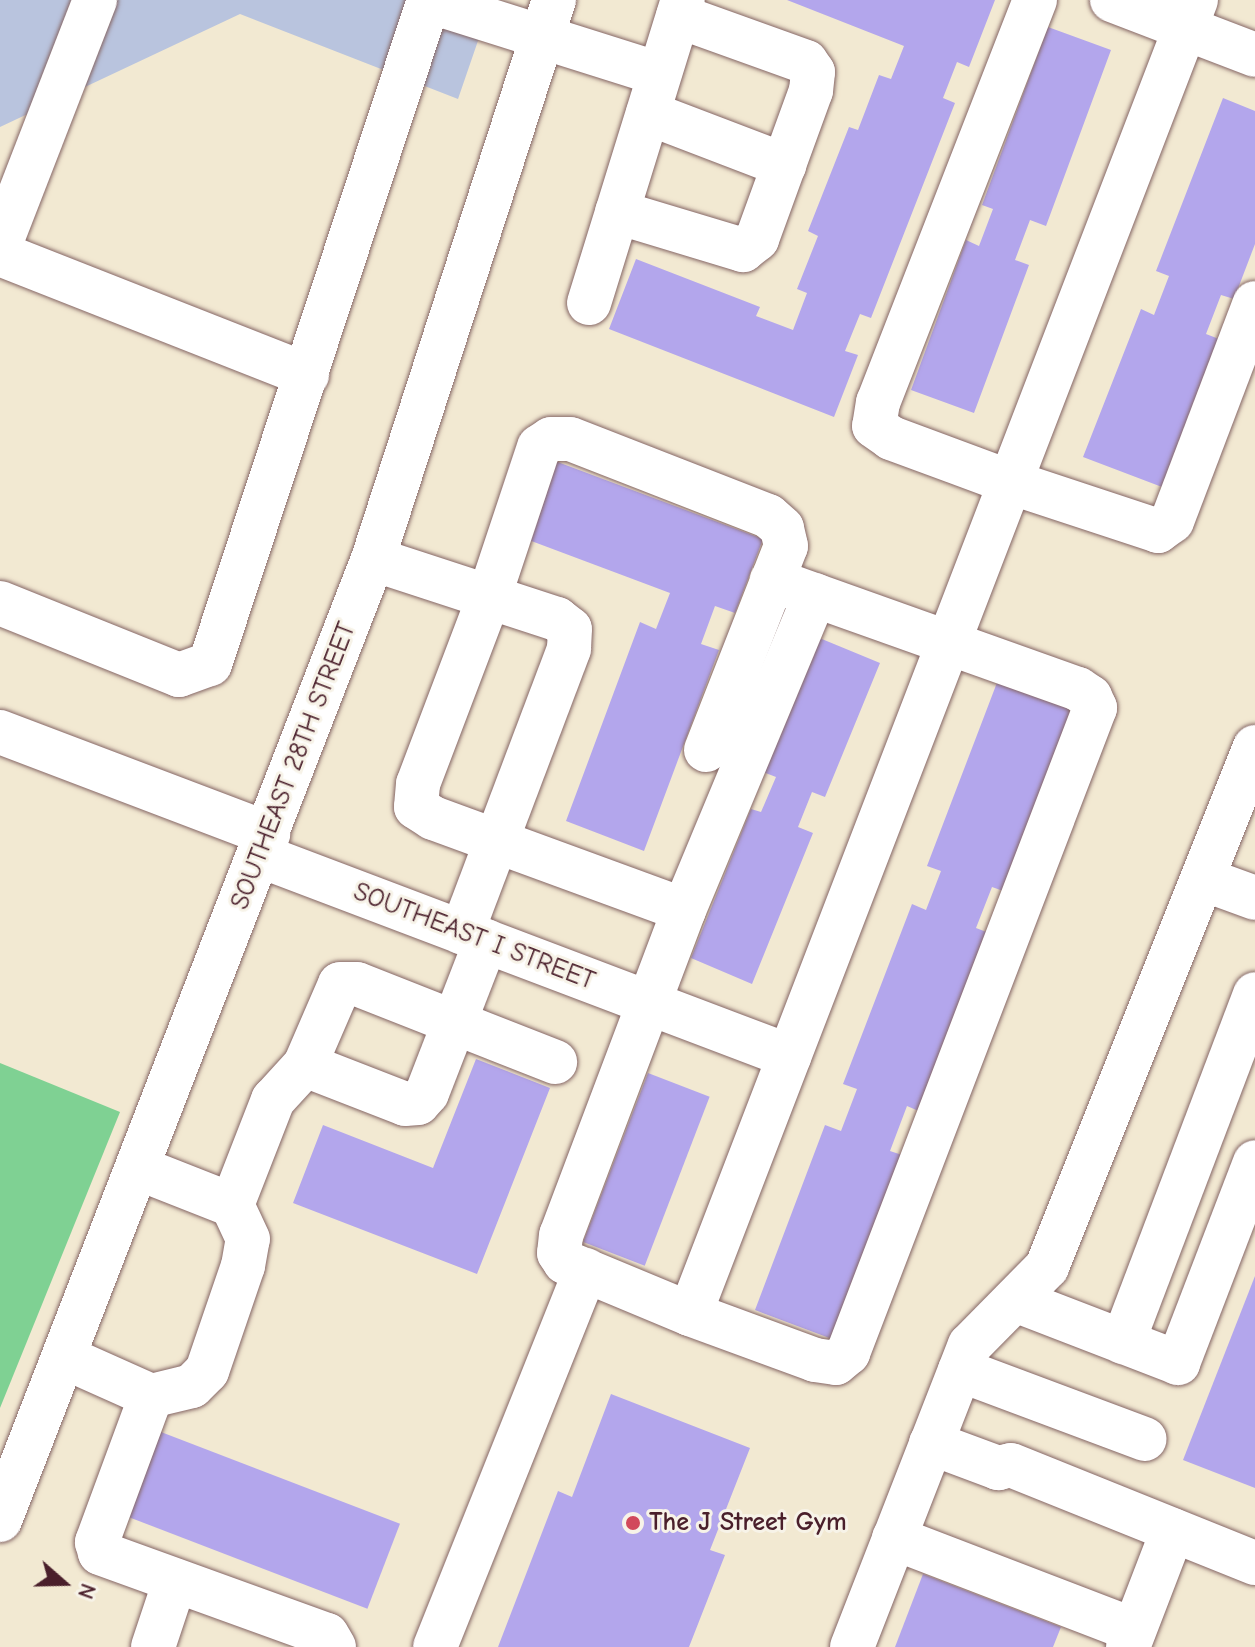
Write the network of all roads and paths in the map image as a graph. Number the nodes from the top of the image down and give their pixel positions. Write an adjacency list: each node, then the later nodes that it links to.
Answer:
1 (95, 0): 12 (main road)
2 (428, 0): 7 (main road); 16 (main road)
3 (1035, 0): 17 (main road)
4 (1112, 0): 6 (main road)
5 (681, 8): 9 (main road); 10 (main road)
6 (1190, 15): 8 (main road); 17 (main road)
7 (548, 19): 9 (main road); 18 (main road, SOUTHEAST 28TH STREET)
8 (1255, 55)
9 (653, 94): 10 (main road); 11 (main road)
10 (784, 165): 11 (main road)
11 (617, 212): 14 (main road)
12 (0, 245)
13 (0, 254): 16 (main road)
14 (589, 303)
15 (1255, 303): 17 (main road)
16 (307, 375): 22 (main road)
17 (1010, 482): 23 (main road)
18 (373, 559): 21 (main road); 29 (main road, SOUTHEAST 28TH STREET)
19 (772, 580): 20 (main road); 21 (main road); 26 (main road)
20 (815, 595): 23 (main road); 32 (main road)
21 (489, 597): 28 (main road); 28 (main road)
22 (0, 603)
23 (948, 643): 37 (main road); 45 (main road)
24 (0, 732): 29 (main road, SOUTHEAST I STREET)
25 (1255, 747): 27 (main road)
26 (706, 750)
27 (1246, 798): 30 (main road)
28 (496, 841): 32 (main road); 33 (main road)
29 (265, 845): 33 (main road, SOUTHEAST I STREET); 41 (main road, SOUTHEAST 28TH STREET)
30 (1203, 879): 31 (main road); 44 (main road)
31 (1255, 898)
32 (684, 910): 35 (main road)
33 (474, 936): 35 (main road, SOUTHEAST I STREET); 36 (main road)
34 (1255, 994): 46 (main road)
35 (669, 1010): 37 (main road, SOUTHEAST I STREET); 43 (main road)
36 (454, 1024): 38 (main road); 39 (main road); 39 (main road)
37 (789, 1056): 45 (main road)
38 (555, 1062)
39 (305, 1065): 42 (main road)
40 (1255, 1162): 46 (main road)
41 (138, 1168): 42 (main road); 47 (main road, SOUTHEAST 28TH STREET)
42 (232, 1205): 49 (main road)
43 (586, 1270): 45 (main road); 60 (main road)
44 (1015, 1300): 46 (main road); 48 (main road)
45 (690, 1314)
46 (1123, 1342)
47 (64, 1357): 49 (main road); 52 (main road, SOUTHEAST 28TH STREET)
48 (960, 1370): 50 (main road); 51 (main road)
49 (151, 1396): 56 (main road)
50 (1145, 1439)
51 (931, 1443): 53 (main road); 54 (main road)
52 (0, 1520)
53 (1173, 1530): 55 (main road); 57 (main road)
54 (894, 1538): 57 (main road); 61 (main road)
55 (1255, 1563)
56 (175, 1581): 58 (main road); 59 (main road)
57 (1131, 1639)
58 (153, 1647)
59 (334, 1647)
60 (435, 1647)
61 (852, 1647)

